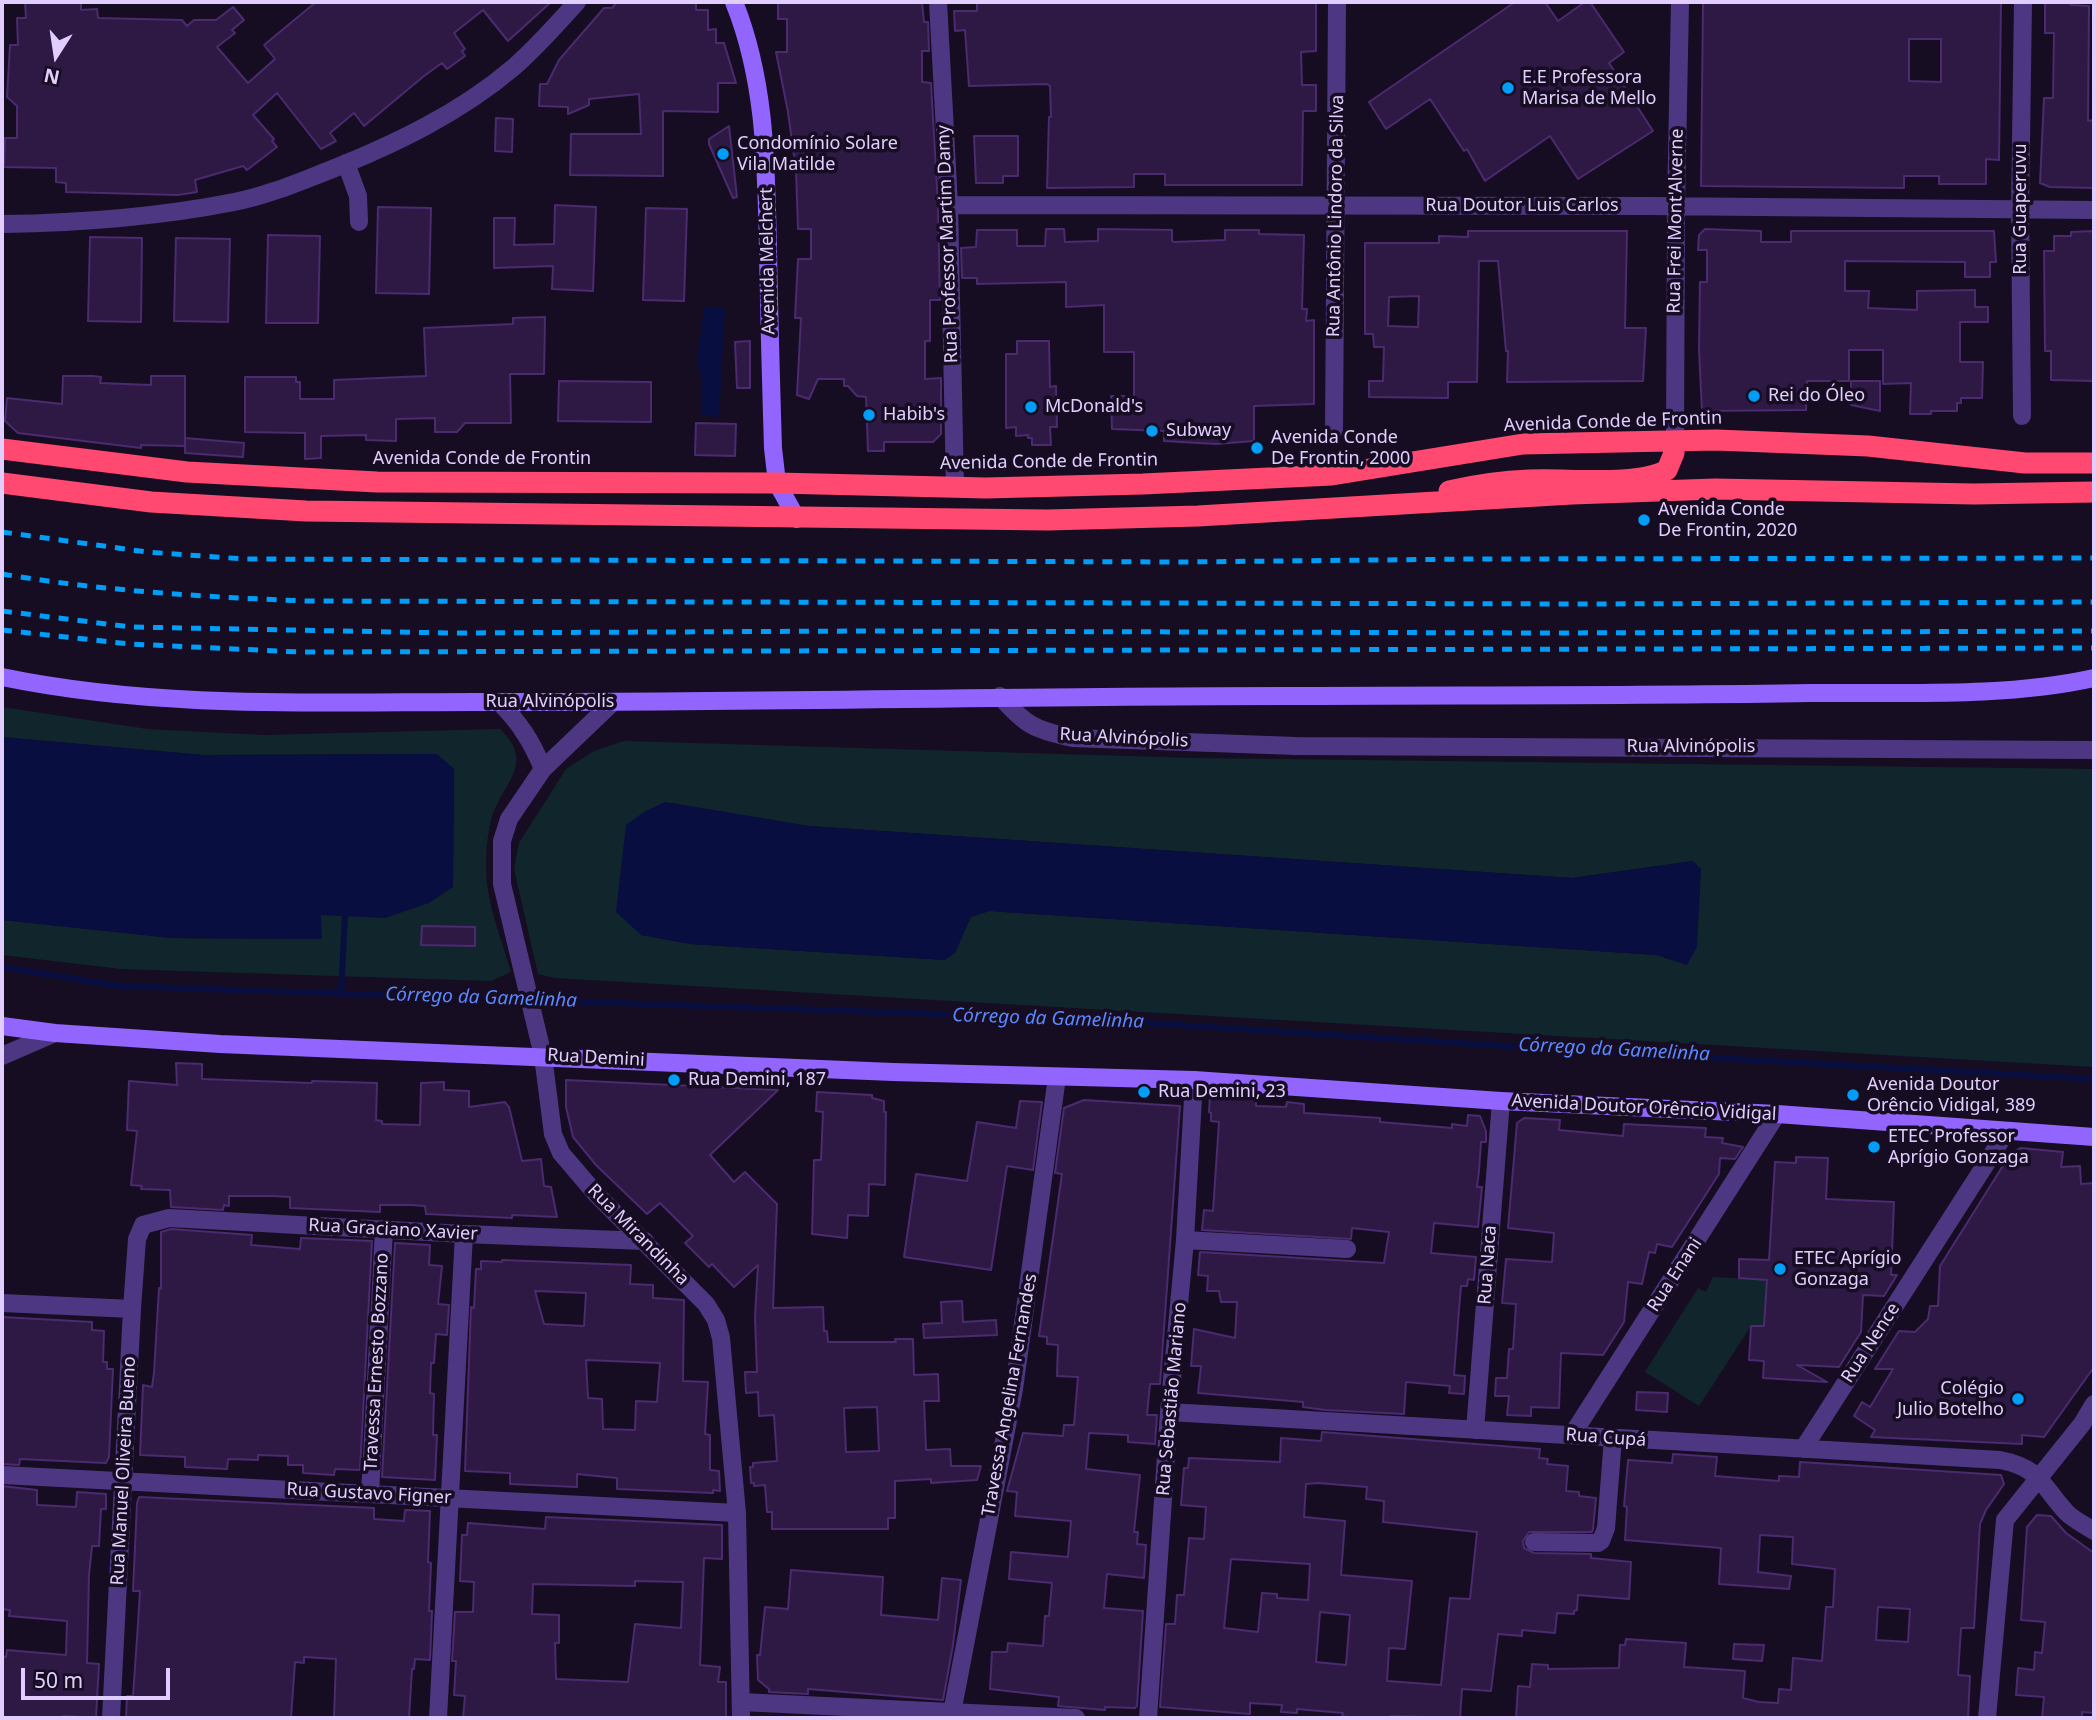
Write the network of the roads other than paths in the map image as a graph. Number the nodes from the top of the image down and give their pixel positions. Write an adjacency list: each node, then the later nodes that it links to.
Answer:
1 (577, 2): 7 (street)
2 (734, 2): 21 (street, Avenida Melchert)
3 (938, 2): 8 (street, Rua Professor Martim Damy)
4 (1338, 2): 9 (street, Rua Antônio Lindoro da Silva)
5 (1680, 2): 10 (street, Rua Frei Mont'Alverne)
6 (2023, 2): 11 (street, Rua Guaperuvu)
7 (346, 163): 13 (street); 14 (street)
8 (949, 205): 9 (street, Rua Doutor Luis Carlos); 22 (street, Rua Professor Martim Damy)
9 (1337, 205): 10 (street, Rua Doutor Luis Carlos); 16 (street, Rua Antônio Lindoro da Silva)
10 (1676, 206): 11 (street, Rua Doutor Luis Carlos); 17 (street, Rua Frei Mont'Alverne)
11 (2020, 210): 12 (street, Rua Doutor Luis Carlos); 15 (street, Rua Guaperuvu)
12 (2094, 210)
13 (359, 222)
14 (2, 223)
15 (2022, 416)
16 (1334, 431)
17 (1675, 441): 19 (highway, Avenida Conde de Frontin); 22 (highway, Avenida Conde de Frontin); 24 (highway)
18 (2, 449): 21 (highway, Avenida Conde de Frontin)
19 (2094, 463)
20 (2, 483): 25 (highway)
21 (777, 483): 22 (highway, Avenida Conde de Frontin); 25 (street, Avenida Melchert)
22 (955, 487)
23 (2094, 492): 24 (highway)
24 (1385, 504): 25 (highway)
25 (797, 519)
26 (2, 677): 29 (street, Rua Alvinópolis)
27 (2094, 678): 28 (street)
28 (1000, 696): 30 (street, Rua Alvinópolis); 31 (street, Rua Alvinópolis)
29 (499, 702): 30 (street, Rua Alvinópolis); 32 (street)
30 (612, 703): 32 (street, Rua Mirandinha)
31 (2094, 750)
32 (543, 769): 36 (street, Rua Mirandinha)
33 (2, 1026): 34 (street)
34 (55, 1033): 35 (street, Rua Demini); 36 (street, Rua Demini)
35 (2, 1056)
36 (544, 1056): 37 (street, Rua Demini); 47 (street, Rua Mirandinha)
37 (1057, 1077): 38 (street, Rua Demini); 66 (street, Travessa Angelina Fernandes)
38 (1194, 1080): 39 (street, Avenida Doutor Orêncio Vidigal); 46 (street, Rua Sebastião Mariano)
39 (1501, 1101): 40 (street, Avenida Doutor Orêncio Vidigal); 53 (street, Rua Naca)
40 (1777, 1114): 41 (street, Avenida Doutor Orêncio Vidigal); 54 (street, Rua Enani)
41 (2007, 1131): 42 (street, Avenida Doutor Orêncio Vidigal); 56 (street, Rua Nence)
42 (2094, 1137)
43 (143, 1225): 44 (street, Rua Graciano Xavier); 50 (street, Rua Manuel Oliveira Bueno)
44 (384, 1229): 45 (street, Rua Graciano Xavier); 60 (street, Travessa Ernesto Bozzano)
45 (464, 1234): 47 (street, Rua Graciano Xavier); 61 (street)
46 (1185, 1240): 48 (street); 52 (street, Rua Sebastião Mariano)
47 (645, 1241): 62 (street, Rua Mirandinha)
48 (1347, 1249)
49 (2, 1303): 50 (street)
50 (132, 1309): 59 (street, Rua Manuel Oliveira Bueno)
51 (2094, 1404): 58 (street)
52 (1169, 1412): 53 (street, Rua Cupá); 71 (street, Rua Sebastião Mariano)
53 (1475, 1430): 54 (street, Rua Cupá)
54 (1572, 1435): 55 (street, Rua Cupá)
55 (1613, 1438): 56 (street, Rua Cupá); 64 (street)
56 (1803, 1449): 58 (street, Rua Cupá)
57 (2, 1475): 59 (street, Rua Gustavo Figner)
58 (2039, 1478): 63 (street); 72 (street)
59 (124, 1481): 60 (street, Rua Gustavo Figner); 68 (street, Rua Manuel Oliveira Bueno)
60 (370, 1494): 61 (street, Rua Gustavo Figner)
61 (449, 1498): 62 (street, Rua Gustavo Figner); 69 (street)
62 (737, 1513): 65 (street, Rua Mirandinha)
63 (2094, 1531)
64 (1534, 1542)
65 (741, 1710): 66 (street)
66 (951, 1715): 67 (street)
67 (1015, 1717): 70 (street)
68 (111, 1718)
69 (438, 1718)
70 (1076, 1718)
71 (1148, 1718)
72 (1987, 1718)

